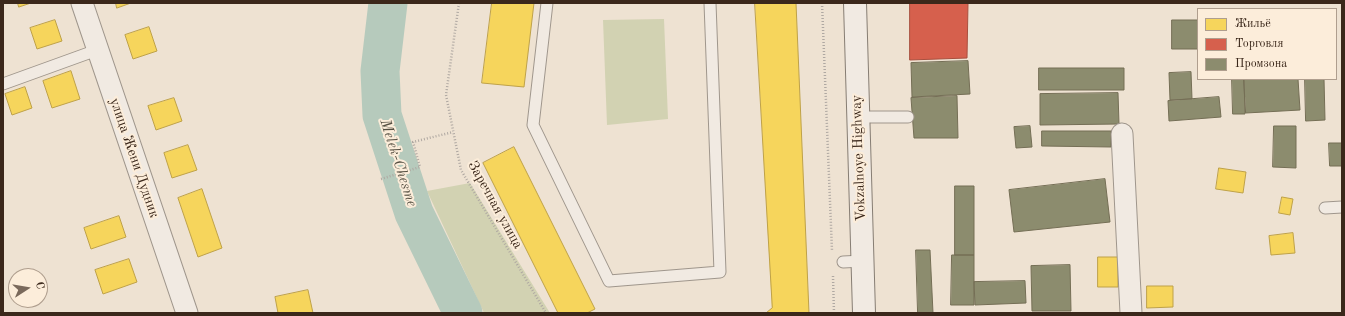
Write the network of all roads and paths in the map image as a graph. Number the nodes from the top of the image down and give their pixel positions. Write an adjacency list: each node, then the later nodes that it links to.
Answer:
1 (82, 3): 7 (street, улица Жени Дудник)
2 (459, 3): 11 (path, Заречная улица)
3 (547, 3): 4 (lane)
4 (710, 3)
5 (822, 3): 16 (path)
6 (855, 3): 9 (main road, Vokzalnoye Highway)
7 (97, 50): 8 (lane); 18 (street, улица Жени Дудник)
8 (3, 84)
9 (858, 117): 10 (lane); 21 (main road, Vokzalnoye Highway)
10 (908, 117)
11 (453, 132): 13 (path); 19 (path, Заречная улица)
12 (1122, 134): 22 (street)
13 (381, 180)
14 (1342, 207): 15 (lane)
15 (1325, 208)
16 (832, 257)
17 (833, 273): 20 (path)
18 (187, 313)
19 (546, 313)
20 (834, 313)
21 (864, 313)
22 (1131, 313)

